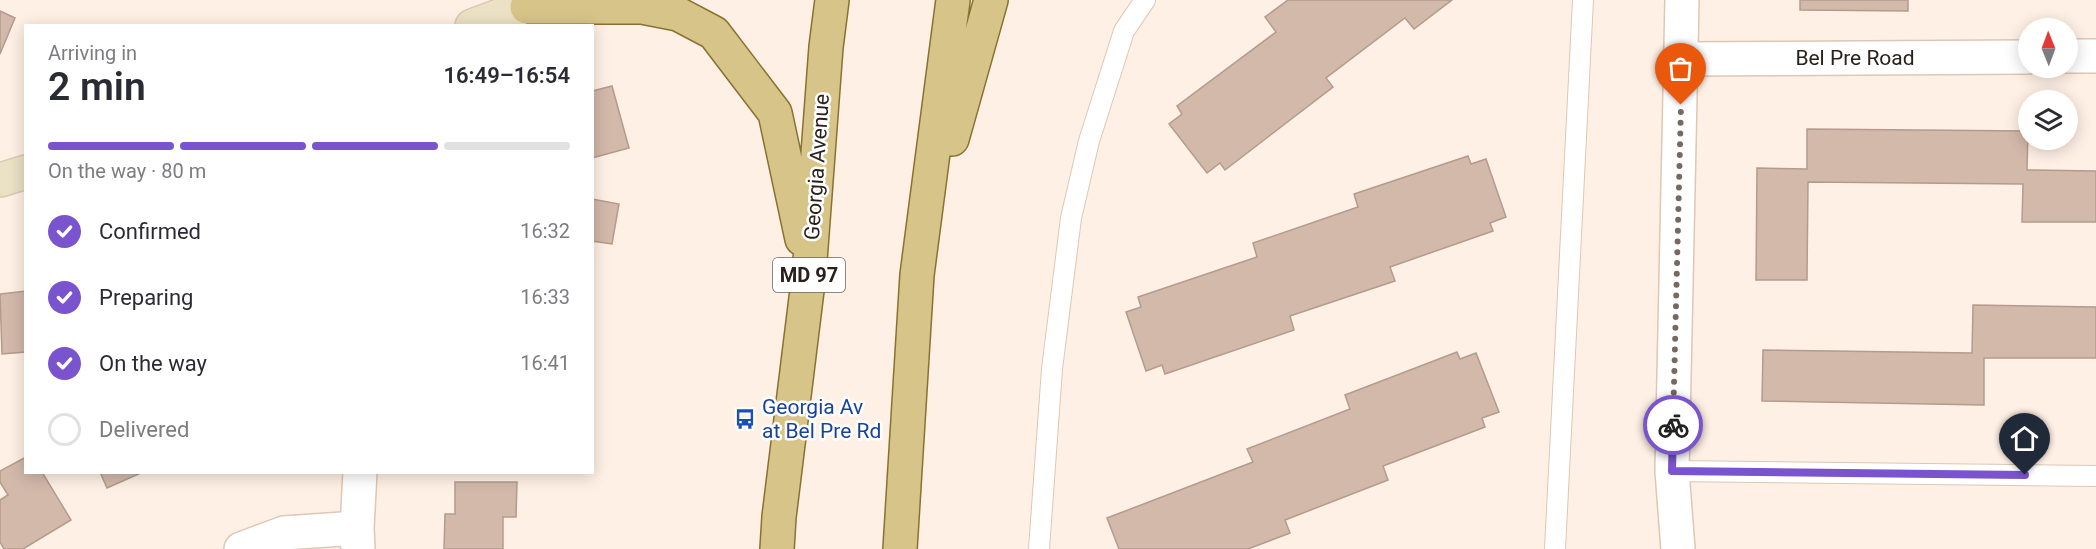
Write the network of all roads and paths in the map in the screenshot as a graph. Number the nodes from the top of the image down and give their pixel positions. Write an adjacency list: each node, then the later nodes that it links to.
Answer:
1 (832, 0): 16 (main road, Georgia Avenue / MD 97)
2 (952, 0): 15 (main road)
3 (990, 0): 15 (main road)
4 (1145, 0): 24 (lane)
5 (1583, 0): 25 (lane)
6 (1682, 0): 12 (street)
7 (535, 3): 8 (main road); 16 (main road)
8 (477, 24)
9 (2078, 56): 10 (street)
10 (2096, 56)
11 (2018, 57): 12 (street, Bel Pre Road)
12 (1682, 59): 17 (street)
13 (24, 173): 14 (main road)
14 (0, 180)
15 (920, 256): 23 (main road)
16 (809, 274): 22 (main road, Georgia Avenue / MD 97)
17 (1672, 471): 19 (lane); 26 (street)
18 (360, 474): 20 (street)
19 (2096, 476)
20 (358, 539): 21 (street)
21 (240, 549)
22 (777, 549)
23 (900, 549)
24 (1039, 549)
25 (1555, 549)
26 (1678, 549)

